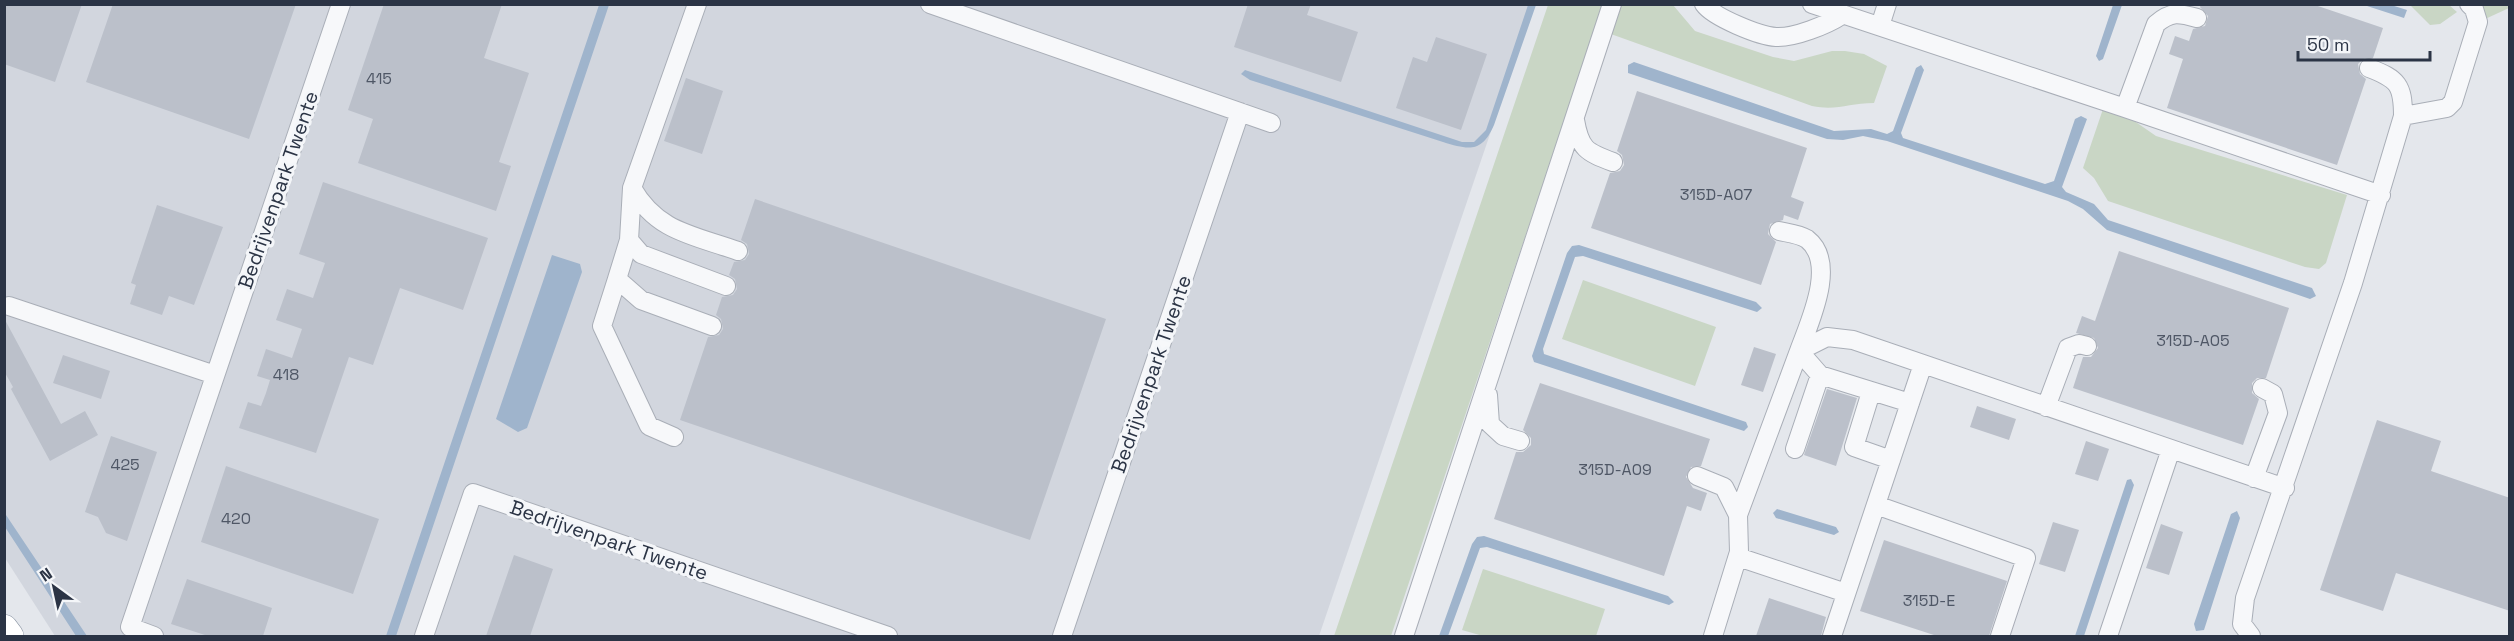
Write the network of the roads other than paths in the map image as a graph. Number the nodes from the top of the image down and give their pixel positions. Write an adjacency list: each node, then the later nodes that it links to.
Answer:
1 (341, 4): 33 (street, Bedrijvenpark Twente)
2 (684, 4): 13 (street)
3 (697, 4): 13 (street)
4 (930, 4): 16 (street)
5 (1612, 4): 18 (street)
6 (1704, 4): 10 (street)
7 (1812, 4): 10 (street)
8 (1887, 4): 12 (street)
9 (2469, 4): 17 (street)
10 (1842, 15): 12 (street)
11 (2197, 18): 15 (street)
12 (1880, 26): 15 (street)
13 (683, 41): 21 (street)
14 (2369, 68): 17 (street)
15 (2125, 108): 22 (street)
16 (1240, 112): 19 (street); 57 (street, Bedrijvenpark Twente)
17 (2403, 116): 22 (street)
18 (1575, 118): 20 (street); 35 (street)
19 (1271, 123)
20 (1613, 162)
21 (632, 188): 24 (street); 25 (street)
22 (2381, 195): 47 (street)
23 (1779, 231): 31 (street)
24 (629, 240): 26 (street); 27 (street)
25 (738, 251)
26 (616, 279): 29 (street); 40 (street)
27 (726, 286)
28 (9, 306): 33 (street)
29 (712, 326)
30 (2087, 346): 39 (street)
31 (1799, 351): 32 (street); 34 (street); 49 (street)
32 (1923, 364): 38 (street); 39 (street)
33 (216, 375): 54 (street, Bedrijvenpark Twente)
34 (1820, 375): 37 (street); 42 (street)
35 (1490, 376): 41 (street); 58 (street)
36 (2262, 388): 46 (street)
37 (1872, 392): 38 (street); 44 (street)
38 (1910, 404): 44 (street)
39 (2046, 407): 43 (street)
40 (674, 436)
41 (1520, 441)
42 (1795, 449)
43 (2171, 449): 46 (street); 62 (street)
44 (1891, 460): 48 (street)
45 (1697, 476): 49 (street)
46 (2254, 477): 47 (street)
47 (2285, 488): 63 (street)
48 (1876, 505): 51 (street); 61 (street)
49 (1738, 515): 50 (street)
50 (1738, 557): 51 (street); 59 (street)
51 (1846, 593): 60 (street)
52 (4, 628): 53 (highway)
53 (10, 636)
54 (153, 636)
55 (424, 636): 56 (street, Bedrijvenpark Twente)
56 (888, 636)
57 (1062, 636)
58 (1404, 636)
59 (1713, 636)
60 (1832, 636)
61 (2000, 636)
62 (2108, 636)
63 (2251, 636)

